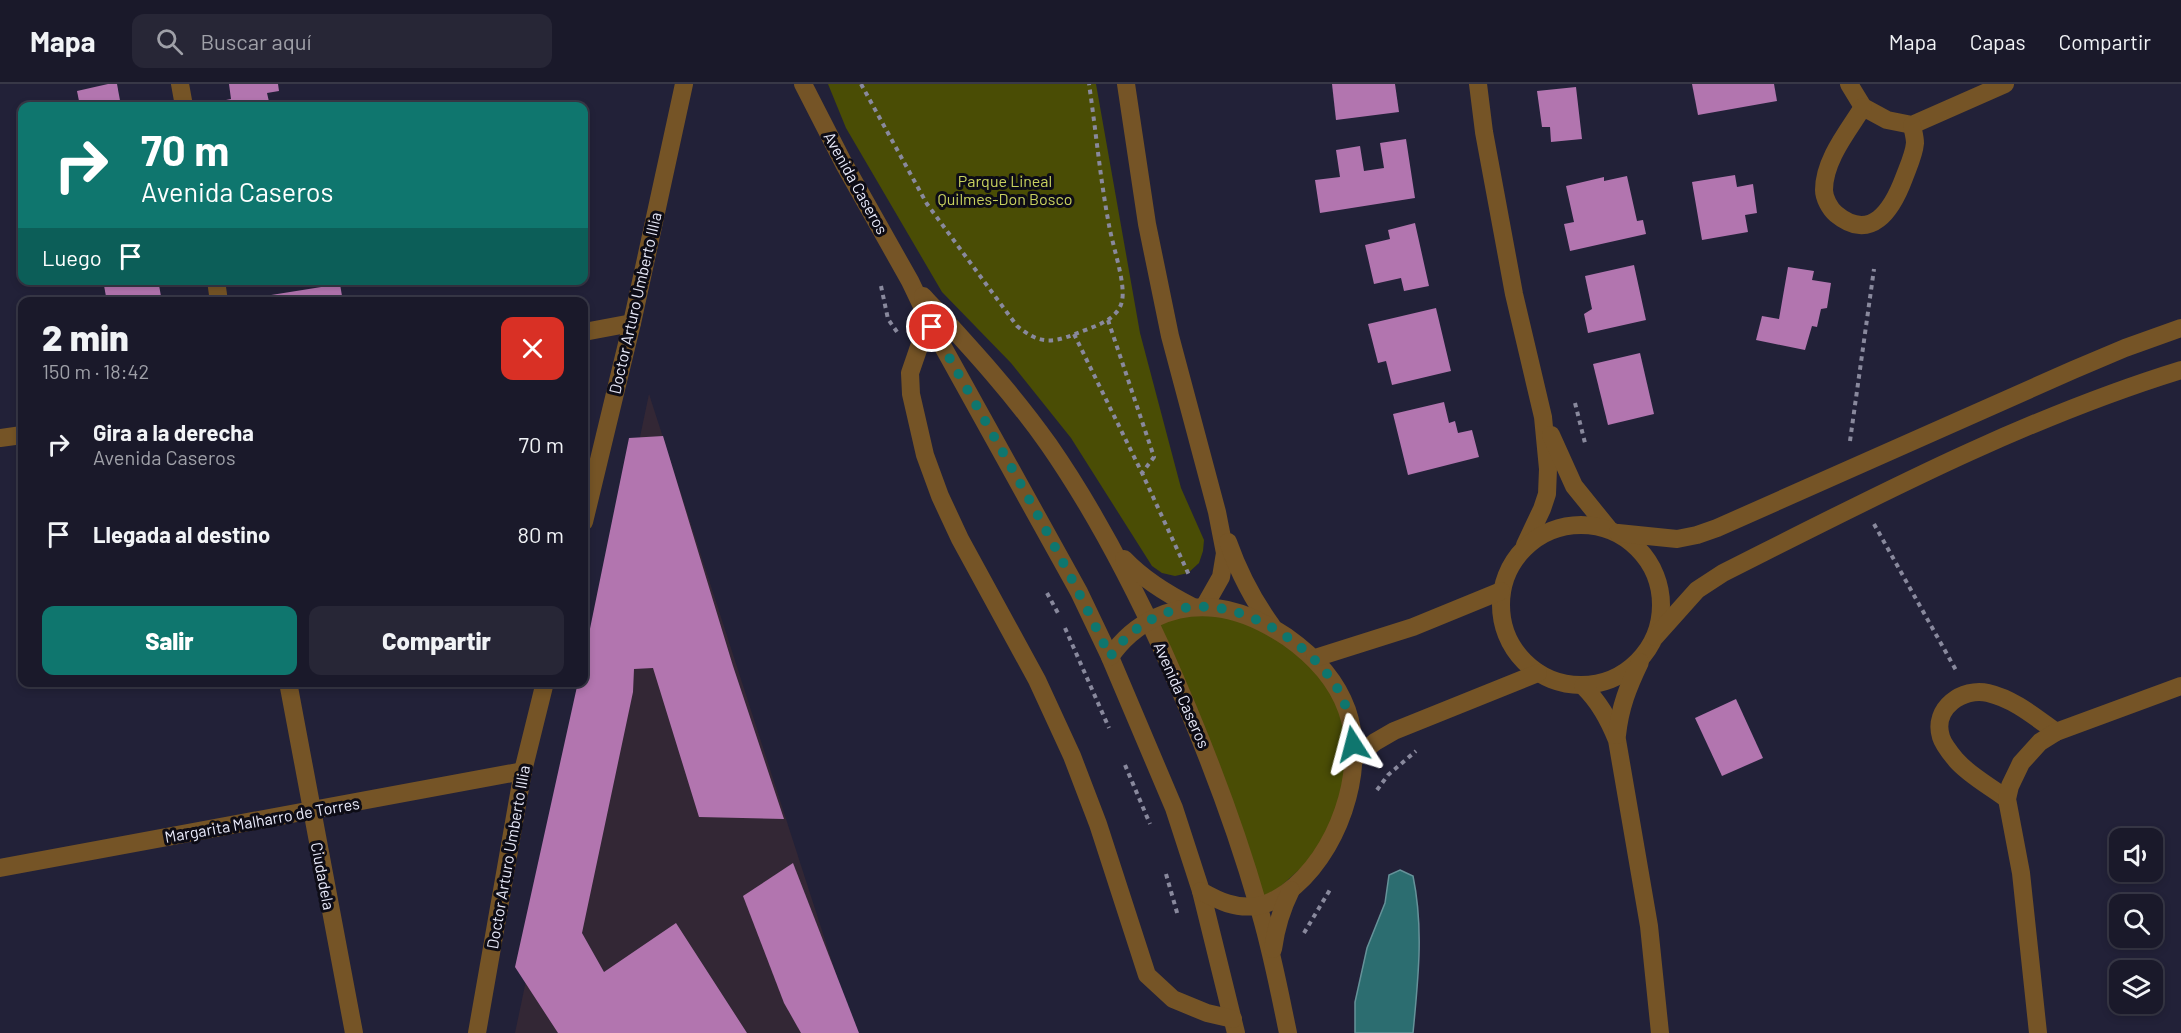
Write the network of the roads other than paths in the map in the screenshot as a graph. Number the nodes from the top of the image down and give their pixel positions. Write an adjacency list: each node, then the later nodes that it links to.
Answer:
1 (180, 84): 8 (street)
2 (684, 84): 12 (street, Doctor Arturo Umberto Illia)
3 (803, 84): 11 (street, Avenida Caseros)
4 (1126, 84): 21 (street)
5 (1478, 84): 17 (street)
6 (1849, 84): 9 (street)
7 (2006, 84): 10 (street)
8 (183, 102)
9 (1863, 107): 10 (street); 10 (street)
10 (1912, 125)
11 (910, 281): 13 (street, Avenida Caseros); 23 (street, Avenida Caseros)
12 (632, 322): 15 (street); 20 (street, Doctor Arturo Umberto Illia)
13 (932, 327): 30 (street, Avenida Caseros); 49 (street)
14 (2181, 328): 22 (street)
15 (588, 331)
16 (2181, 370): 29 (street)
17 (1543, 417): 22 (street); 24 (street)
18 (18, 436): 19 (street)
19 (0, 438)
20 (588, 505)
21 (1217, 512): 26 (street); 28 (street)
22 (1613, 531): 24 (street); 29 (street)
23 (1108, 539): 26 (street); 27 (street, Avenida Caseros)
24 (1524, 547): 25 (street)
25 (1501, 591): 31 (street); 33 (street)
26 (1199, 607): 27 (street); 28 (street)
27 (1149, 621): 30 (street); 47 (street, Avenida Caseros)
28 (1273, 628): 31 (street)
29 (1655, 637): 32 (street)
30 (1110, 657): 46 (street, Avenida Caseros)
31 (1315, 658): 40 (street)
32 (1641, 658): 34 (street); 39 (street)
33 (1538, 674): 34 (street); 40 (street)
34 (1583, 686): 39 (street)
35 (2181, 686): 38 (street)
36 (289, 687): 43 (street, Ciudadela)
37 (544, 687): 41 (street, Doctor Arturo Umberto Illia)
38 (2056, 732): 42 (street); 42 (street)
39 (1617, 740): 53 (street)
40 (1354, 759): 45 (street)
41 (523, 771): 43 (street, Margarita Malharro de Torres); 51 (street, Doctor Arturo Umberto Illia)
42 (2007, 799): 54 (street)
43 (311, 812): 44 (street, Margarita Malharro de Torres); 50 (street, Ciudadela)
44 (0, 868)
45 (1292, 889): 47 (street); 48 (street)
46 (1201, 891): 47 (street); 49 (street, Avenida Caseros)
47 (1259, 906): 48 (street, Avenida Caseros)
48 (1274, 966): 52 (street, Avenida Caseros)
49 (1235, 1026)
50 (354, 1033)
51 (477, 1033)
52 (1288, 1033)
53 (1660, 1033)
54 (2038, 1033)

